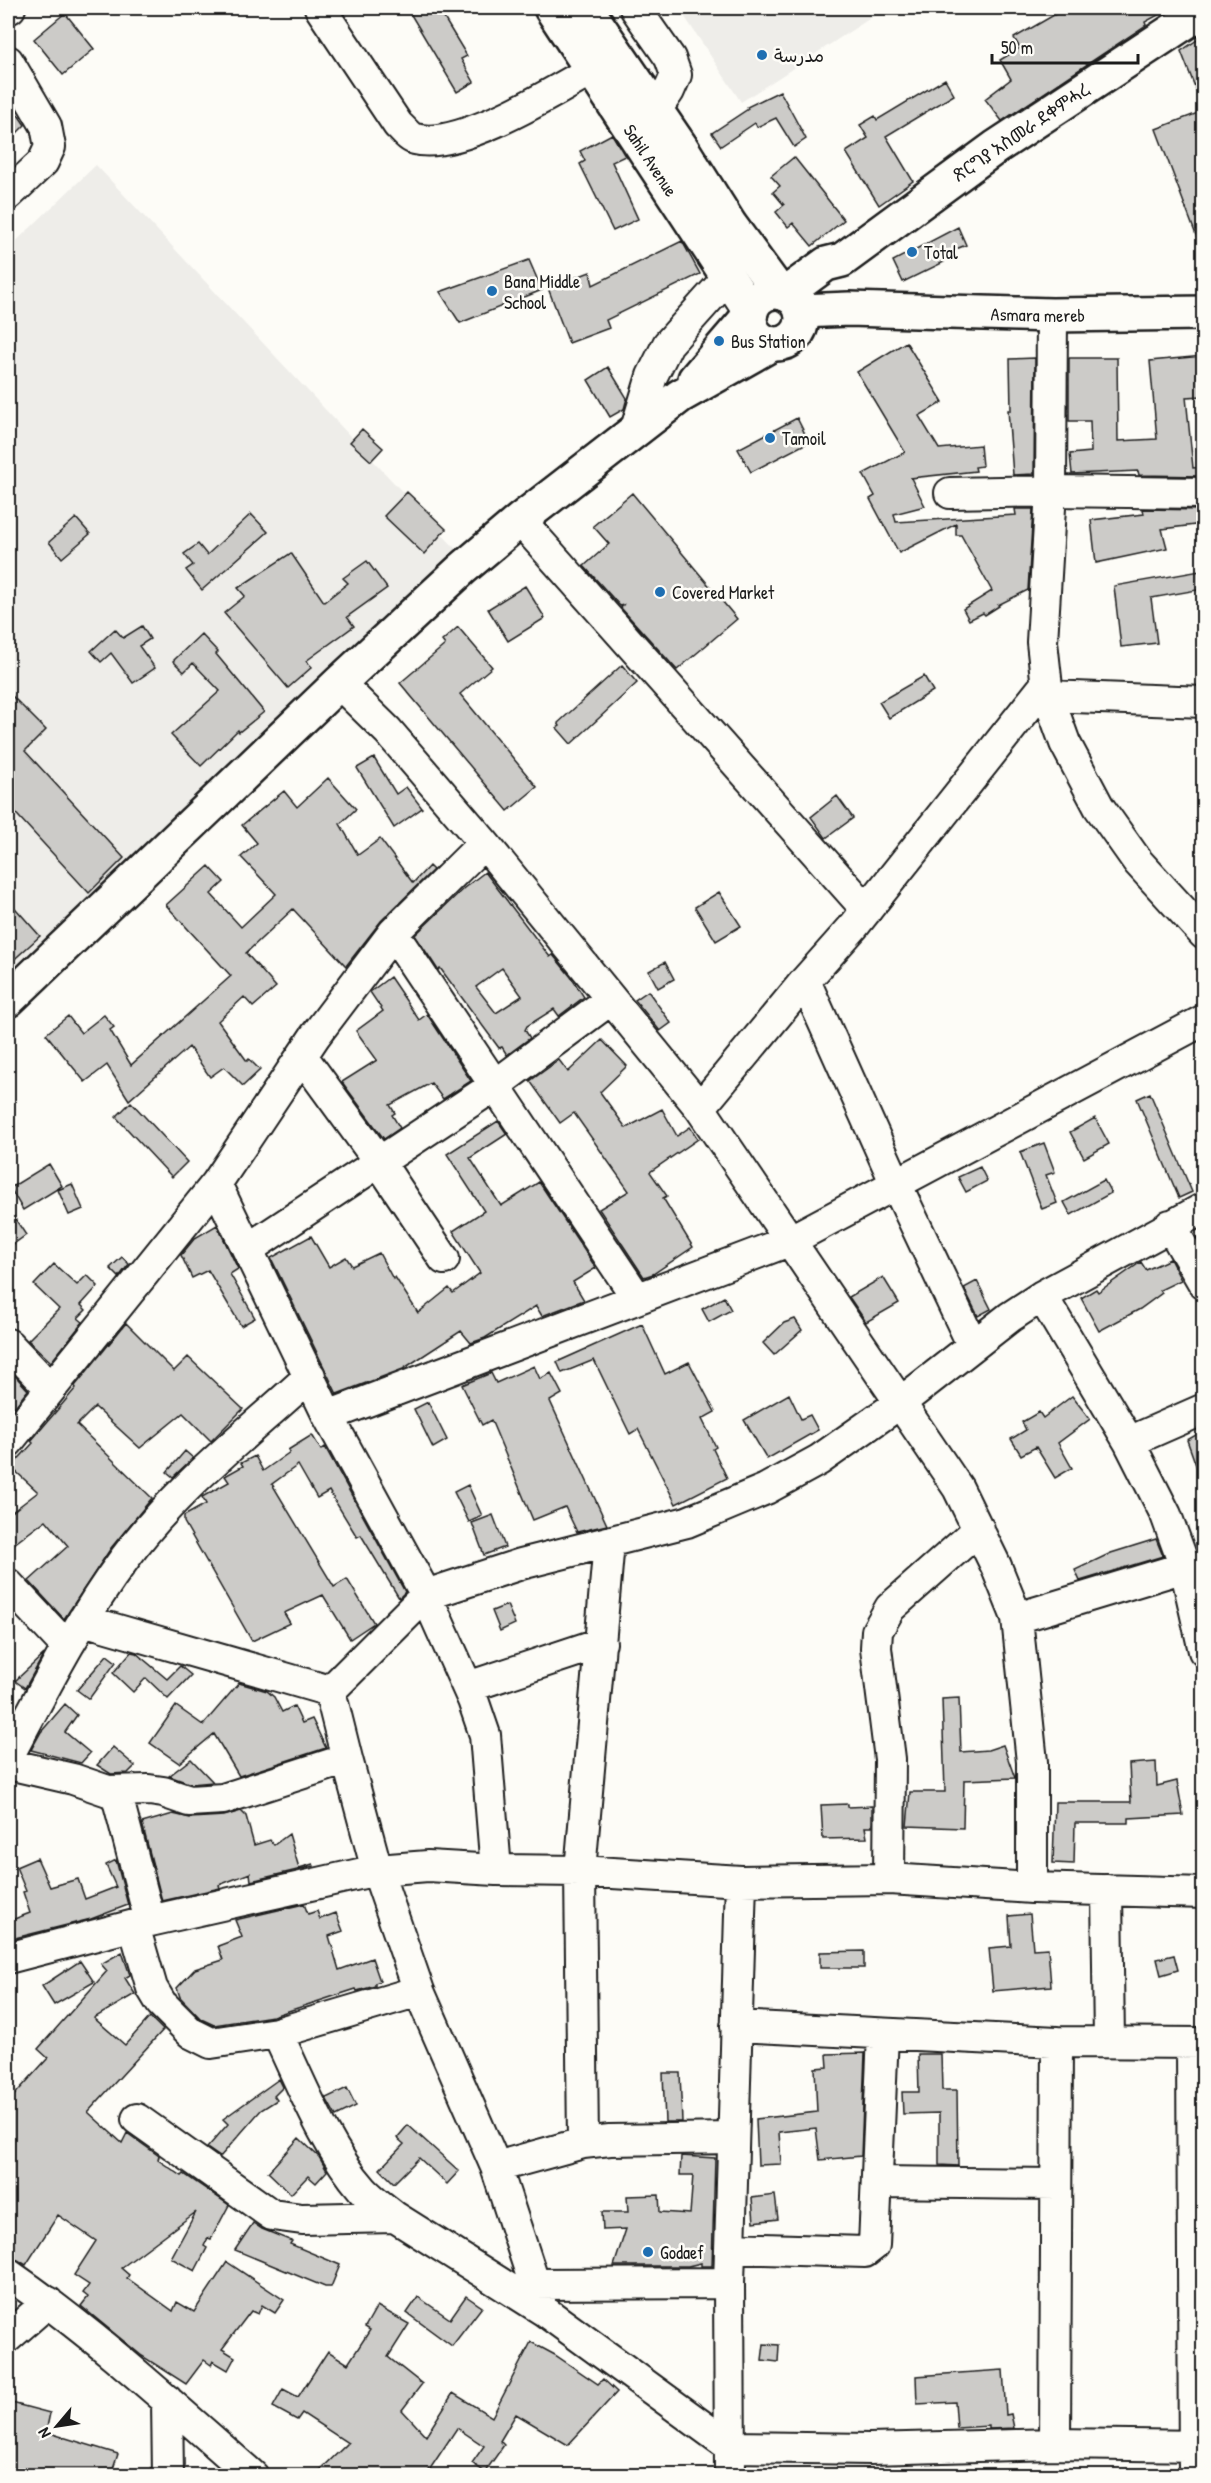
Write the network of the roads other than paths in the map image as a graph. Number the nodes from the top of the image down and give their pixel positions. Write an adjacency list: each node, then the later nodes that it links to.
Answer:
1 (320, 8): 7 (street)
2 (552, 8): 7 (main road, Sahil Avenue)
3 (586, 8): 8 (main road, Sahil Avenue)
4 (635, 8): 8 (street)
5 (1203, 10): 13 (main road, ጽርግያ አስመራ ደቀምሓረ)
6 (8, 61): 9 (street)
7 (594, 69): 10 (main road, Sahil Avenue)
8 (656, 110): 13 (main road, Sahil Avenue)
9 (8, 195)
10 (729, 276): 12 (main road, Sahil Avenue); 16 (street)
11 (1203, 313): 14 (main road, Asmara mereb)
12 (750, 314): 13 (main road, Sahil Avenue); 15 (main road)
13 (789, 314): 14 (main road, Asmara mereb); 15 (main road)
14 (1052, 315): 17 (street)
15 (680, 396): 16 (main road)
16 (635, 432): 20 (main road)
17 (1051, 491): 18 (street); 19 (street); 22 (street)
18 (950, 493)
19 (1203, 494)
20 (520, 520): 21 (main road); 25 (street)
21 (339, 683): 24 (street); 30 (main road)
22 (1047, 690): 23 (street); 25 (street); 27 (street)
23 (1203, 702)
24 (484, 843): 26 (street); 29 (street)
25 (867, 910): 28 (street)
26 (393, 933): 32 (street); 33 (street)
27 (1203, 934)
28 (805, 981): 34 (street); 37 (street)
29 (610, 999): 33 (street); 34 (street)
30 (8, 1000)
31 (1203, 1020): 37 (street)
32 (302, 1056): 35 (street); 36 (street)
33 (494, 1086): 35 (street); 45 (street)
34 (700, 1108): 40 (street)
35 (380, 1163): 41 (street); 42 (street)
36 (216, 1184): 41 (street); 49 (street)
37 (896, 1184): 40 (street); 47 (street)
38 (1203, 1208): 39 (street)
39 (1170, 1226): 43 (street); 44 (street)
40 (789, 1241): 45 (street); 50 (street)
41 (248, 1250): 48 (street)
42 (444, 1259)
43 (1203, 1284)
44 (1042, 1296): 47 (street); 54 (street)
45 (637, 1298): 52 (street)
46 (8, 1344): 49 (street)
47 (973, 1346): 50 (street)
48 (310, 1376): 52 (street); 61 (street)
49 (51, 1389): 53 (street)
50 (900, 1403): 55 (street); 56 (street)
51 (1203, 1408): 54 (street)
52 (328, 1416): 59 (street)
53 (8, 1442)
54 (1129, 1442): 57 (street)
55 (979, 1529): 60 (street); 74 (street)
56 (609, 1542): 59 (street); 62 (street)
57 (1185, 1567): 60 (street); 64 (street)
58 (10, 1592): 63 (street)
59 (426, 1595): 65 (street); 66 (street)
60 (1017, 1618): 76 (street)
61 (83, 1620): 63 (street); 66 (street)
62 (601, 1643): 65 (street); 73 (street)
63 (67, 1647): 67 (street)
64 (1203, 1651)
65 (468, 1687): 72 (street)
66 (330, 1691): 68 (street)
67 (8, 1757)
68 (347, 1759): 70 (street); 71 (street)
69 (8, 1764): 70 (street)
70 (116, 1792): 79 (street)
71 (377, 1870): 72 (street); 79 (street); 81 (street)
72 (496, 1870): 73 (street)
73 (580, 1871): 75 (street); 90 (street)
74 (889, 1879): 75 (street); 76 (street)
75 (741, 1881): 82 (street)
76 (1032, 1888): 77 (street)
77 (1107, 1890): 78 (street); 86 (street)
78 (1203, 1893)
79 (142, 1923): 80 (street); 83 (street)
80 (8, 1958)
81 (419, 1991): 83 (street); 91 (street)
82 (736, 2026): 84 (street); 89 (street)
83 (277, 2033): 94 (street)
84 (883, 2034): 85 (street); 92 (street)
85 (1057, 2042): 86 (street); 93 (street)
86 (1109, 2042): 87 (street)
87 (1198, 2043): 103 (street)
88 (137, 2119): 94 (street)
89 (732, 2138): 90 (street); 95 (street)
90 (583, 2143): 91 (street)
91 (496, 2167): 98 (street)
92 (877, 2182): 93 (street); 95 (street)
93 (1056, 2184): 102 (street)
94 (395, 2217): 98 (street)
95 (730, 2248): 97 (street)
96 (8, 2274): 99 (street)
97 (729, 2283): 98 (street); 104 (street)
98 (538, 2297): 104 (street)
99 (48, 2302): 100 (street); 101 (street)
100 (8, 2337)
101 (167, 2400): 106 (street); 107 (street)
102 (1055, 2444): 103 (street); 105 (street)
103 (1198, 2445): 108 (street)
104 (730, 2461): 105 (street)
105 (870, 2462)
106 (168, 2475)
107 (253, 2475)
108 (1194, 2475)

